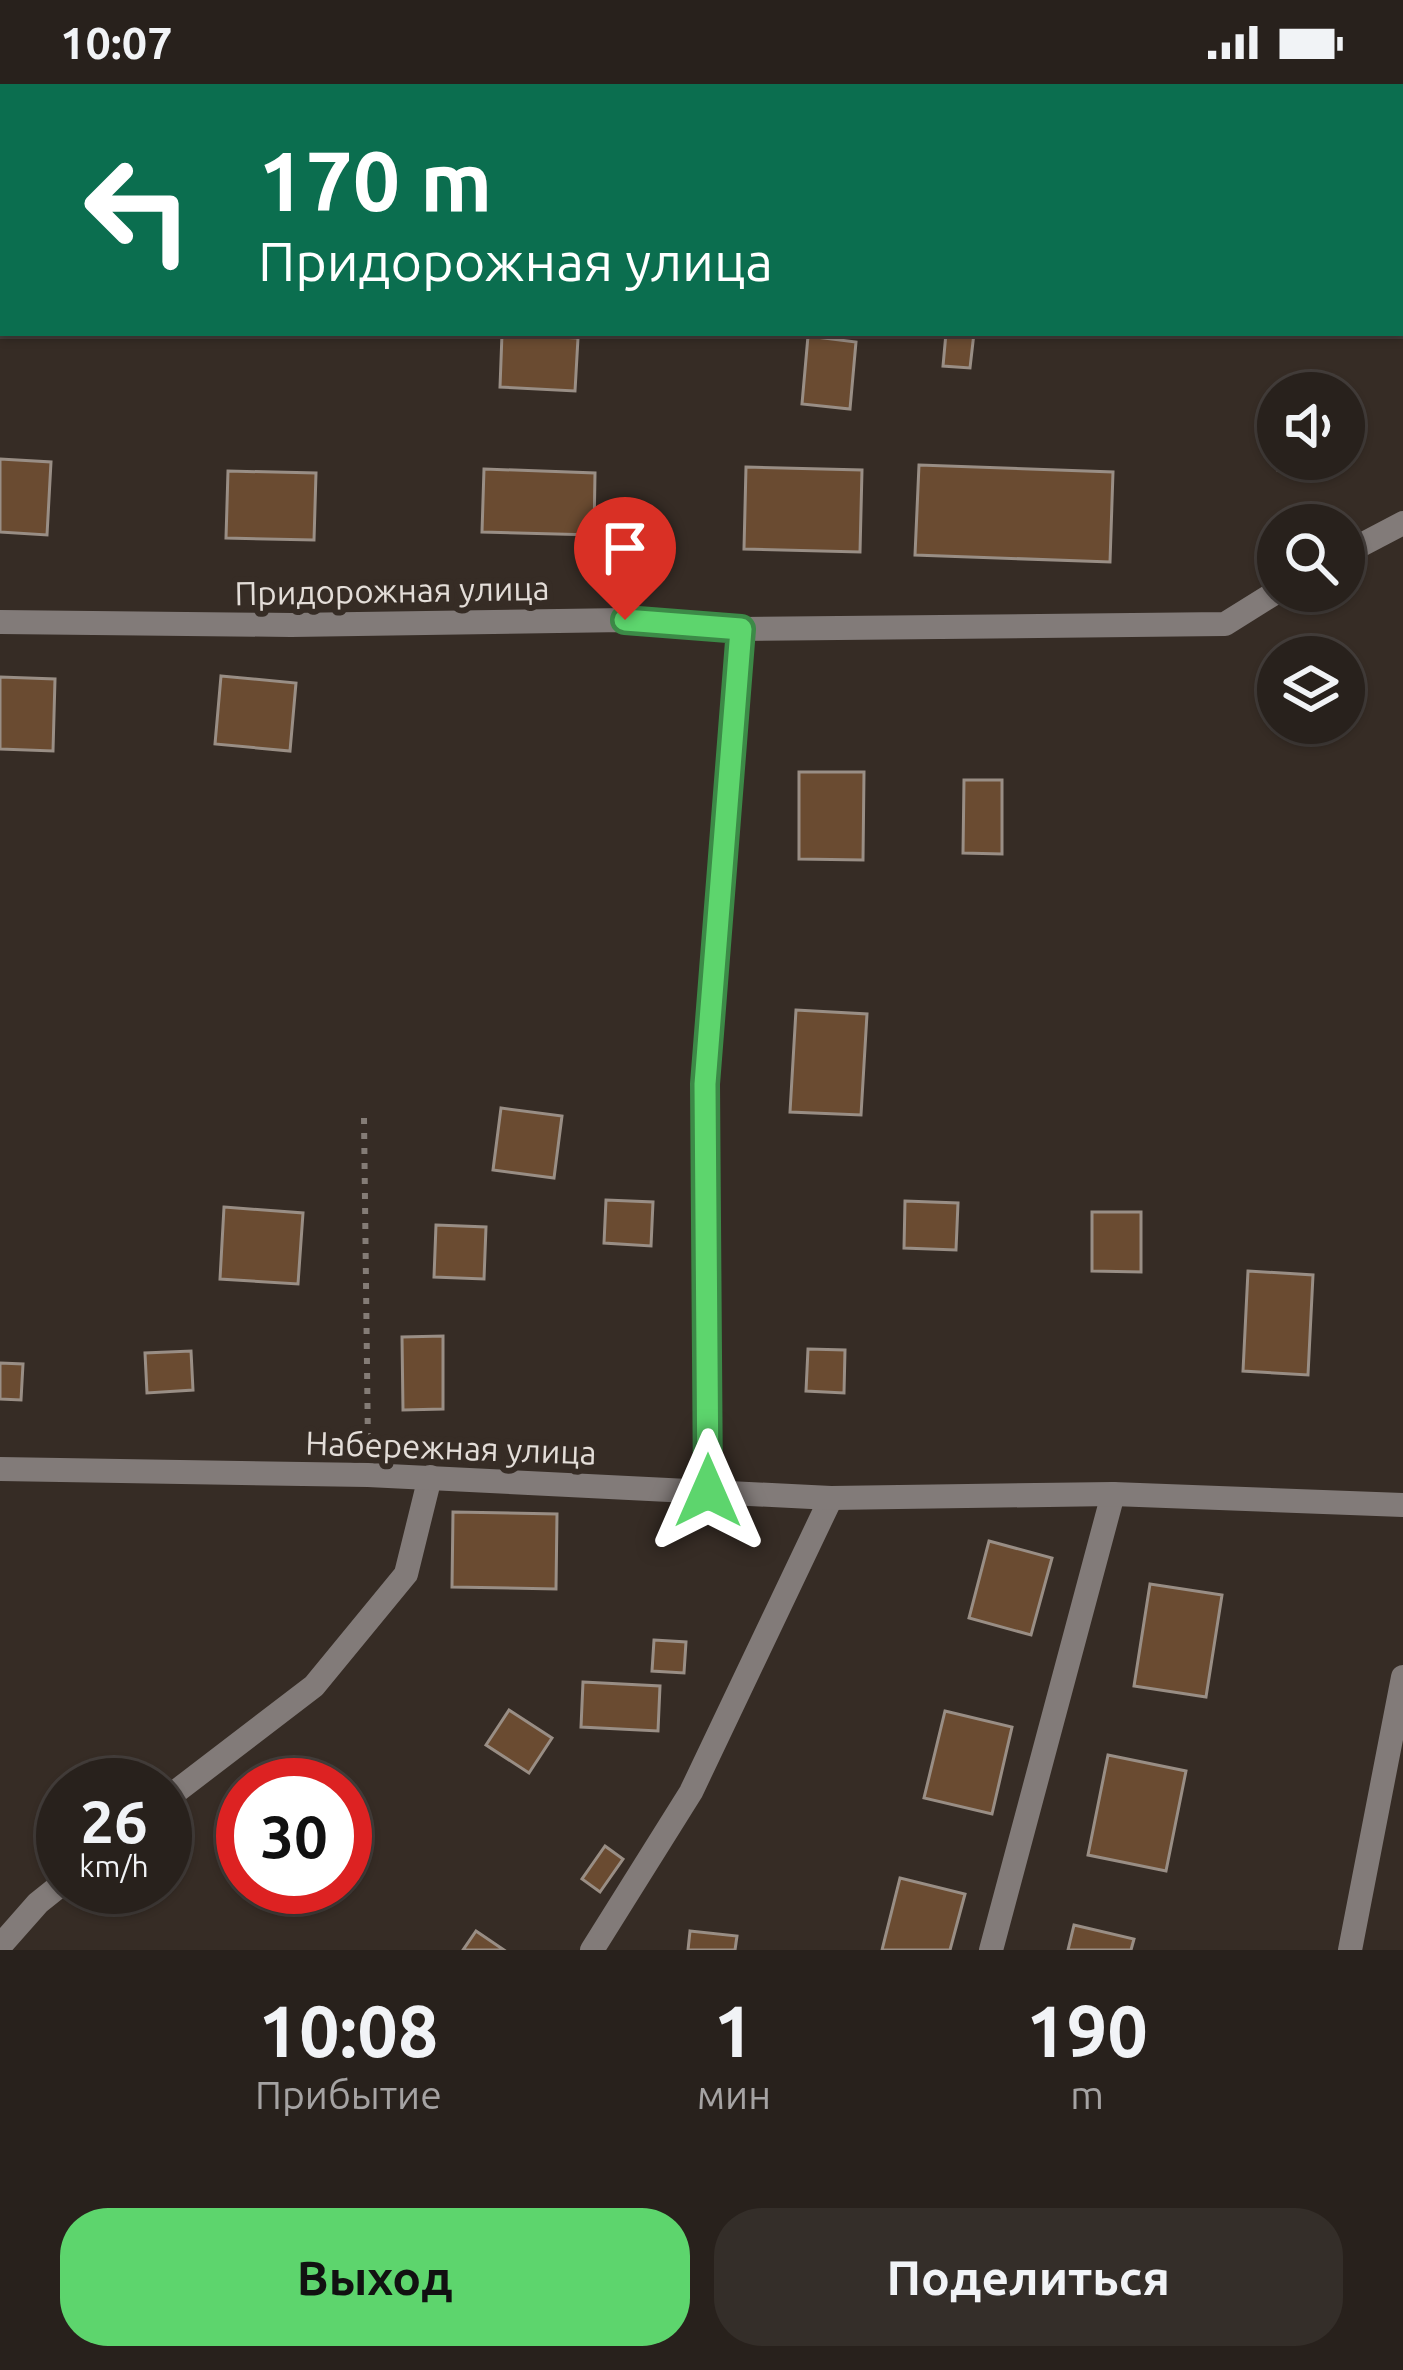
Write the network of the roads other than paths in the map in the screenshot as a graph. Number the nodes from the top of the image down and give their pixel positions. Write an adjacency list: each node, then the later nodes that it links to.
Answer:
1 (1403, 523): 2 (street)
2 (1365, 543)
3 (1257, 604): 5 (street, Придорожная улица)
4 (0, 622): 5 (street, Придорожная улица)
5 (741, 629): 8 (street)
6 (0, 1469): 7 (street, Набережная улица)
7 (430, 1477): 8 (street, Набережная улица); 13 (street)
8 (708, 1491): 10 (street, Набережная улица)
9 (1113, 1494): 10 (street, Набережная улица); 11 (street, Набережная улица); 17 (street)
10 (831, 1498): 16 (street)
11 (1403, 1505)
12 (1403, 1677): 18 (street)
13 (192, 1779)
14 (36, 1905): 15 (street)
15 (0, 1946)
16 (592, 1950)
17 (991, 1950)
18 (1350, 1950)

